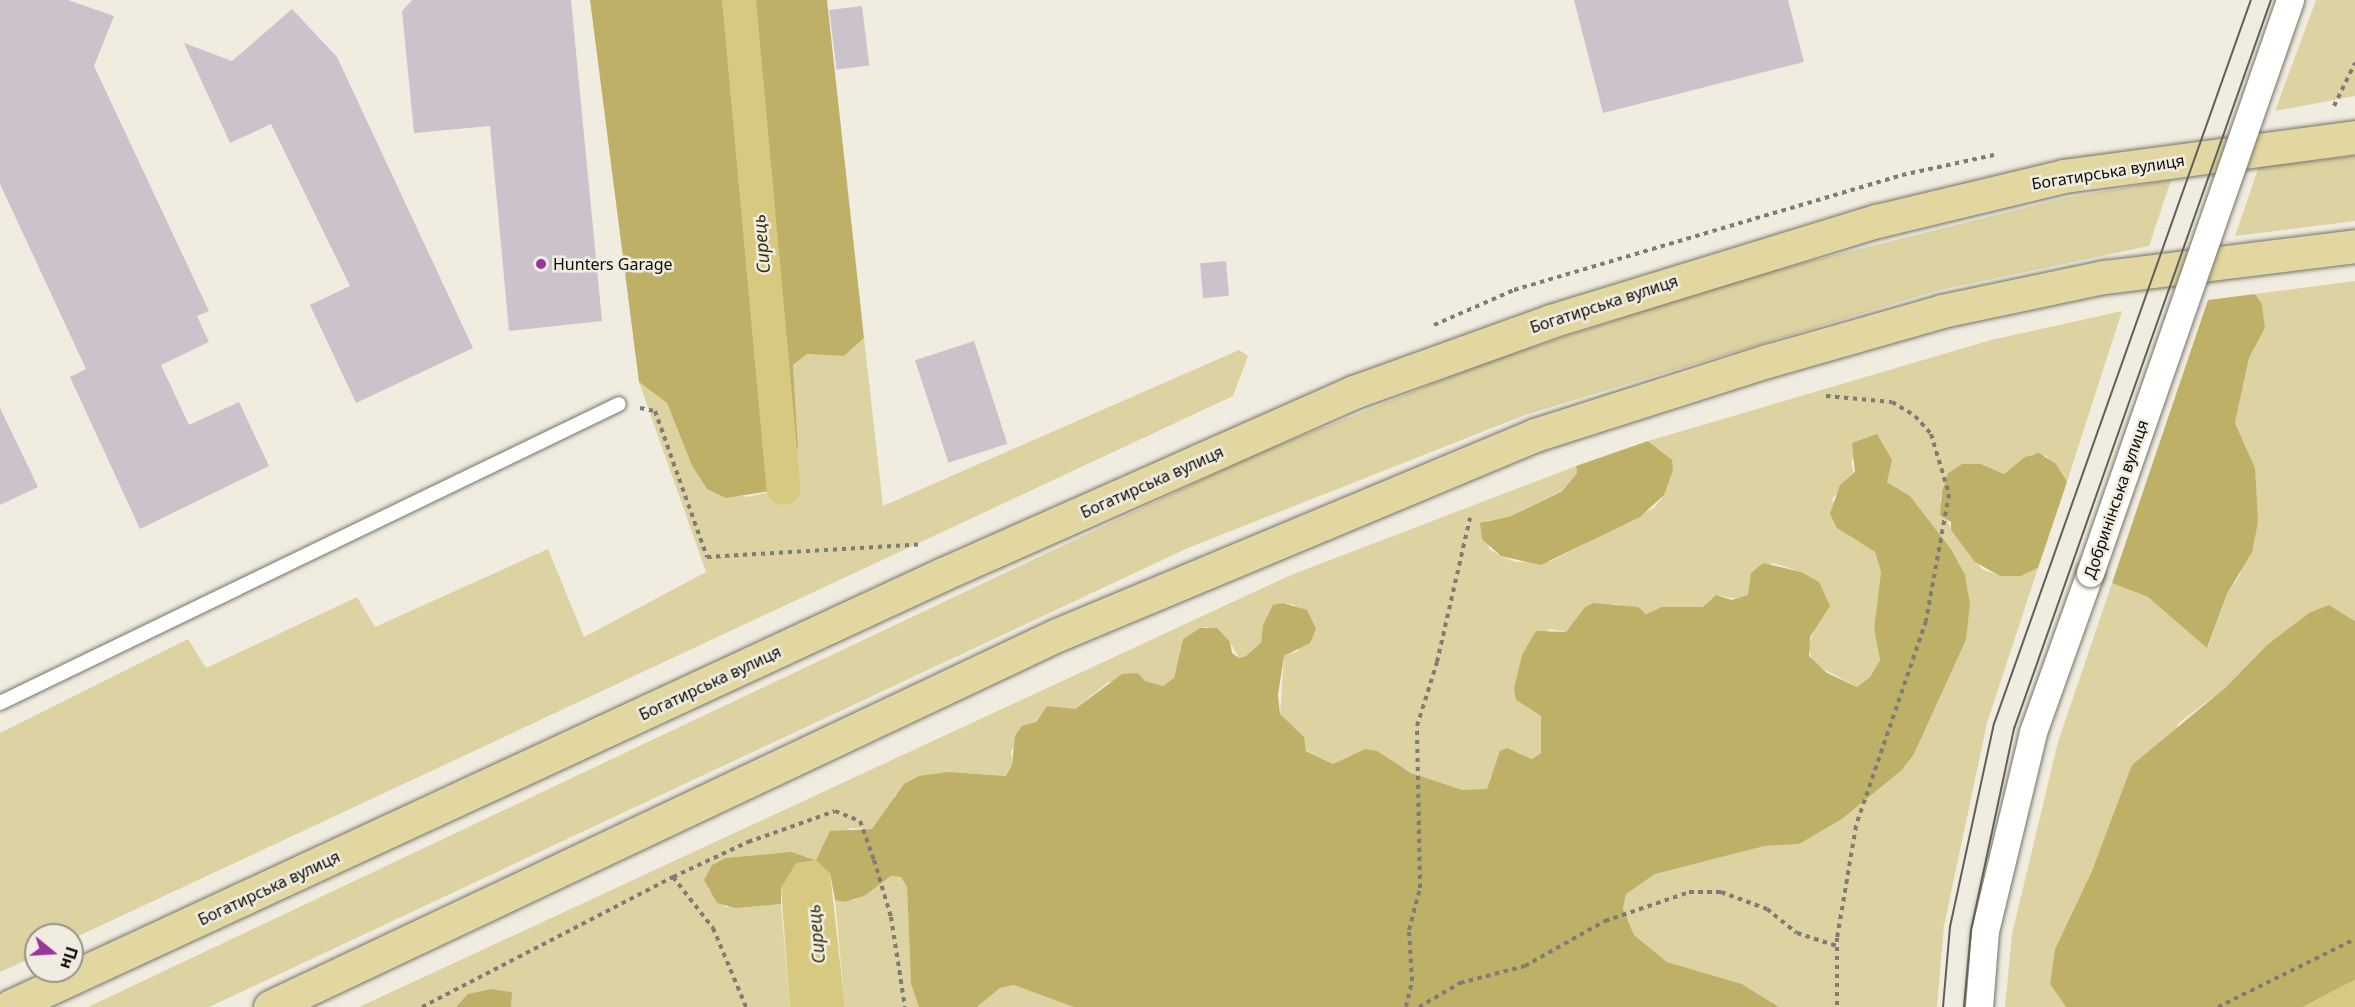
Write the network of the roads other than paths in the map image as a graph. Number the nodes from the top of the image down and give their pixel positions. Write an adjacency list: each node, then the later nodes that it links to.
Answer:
1 (2290, 0): 8 (street, Добринінська вулиця, bridge)
2 (2355, 137): 6 (main road, Богатирська вулиця)
3 (2355, 246): 7 (main road)
4 (620, 404): 5 (lane)
5 (0, 703)
6 (9, 1007)
7 (270, 1007)
8 (1979, 1007)

